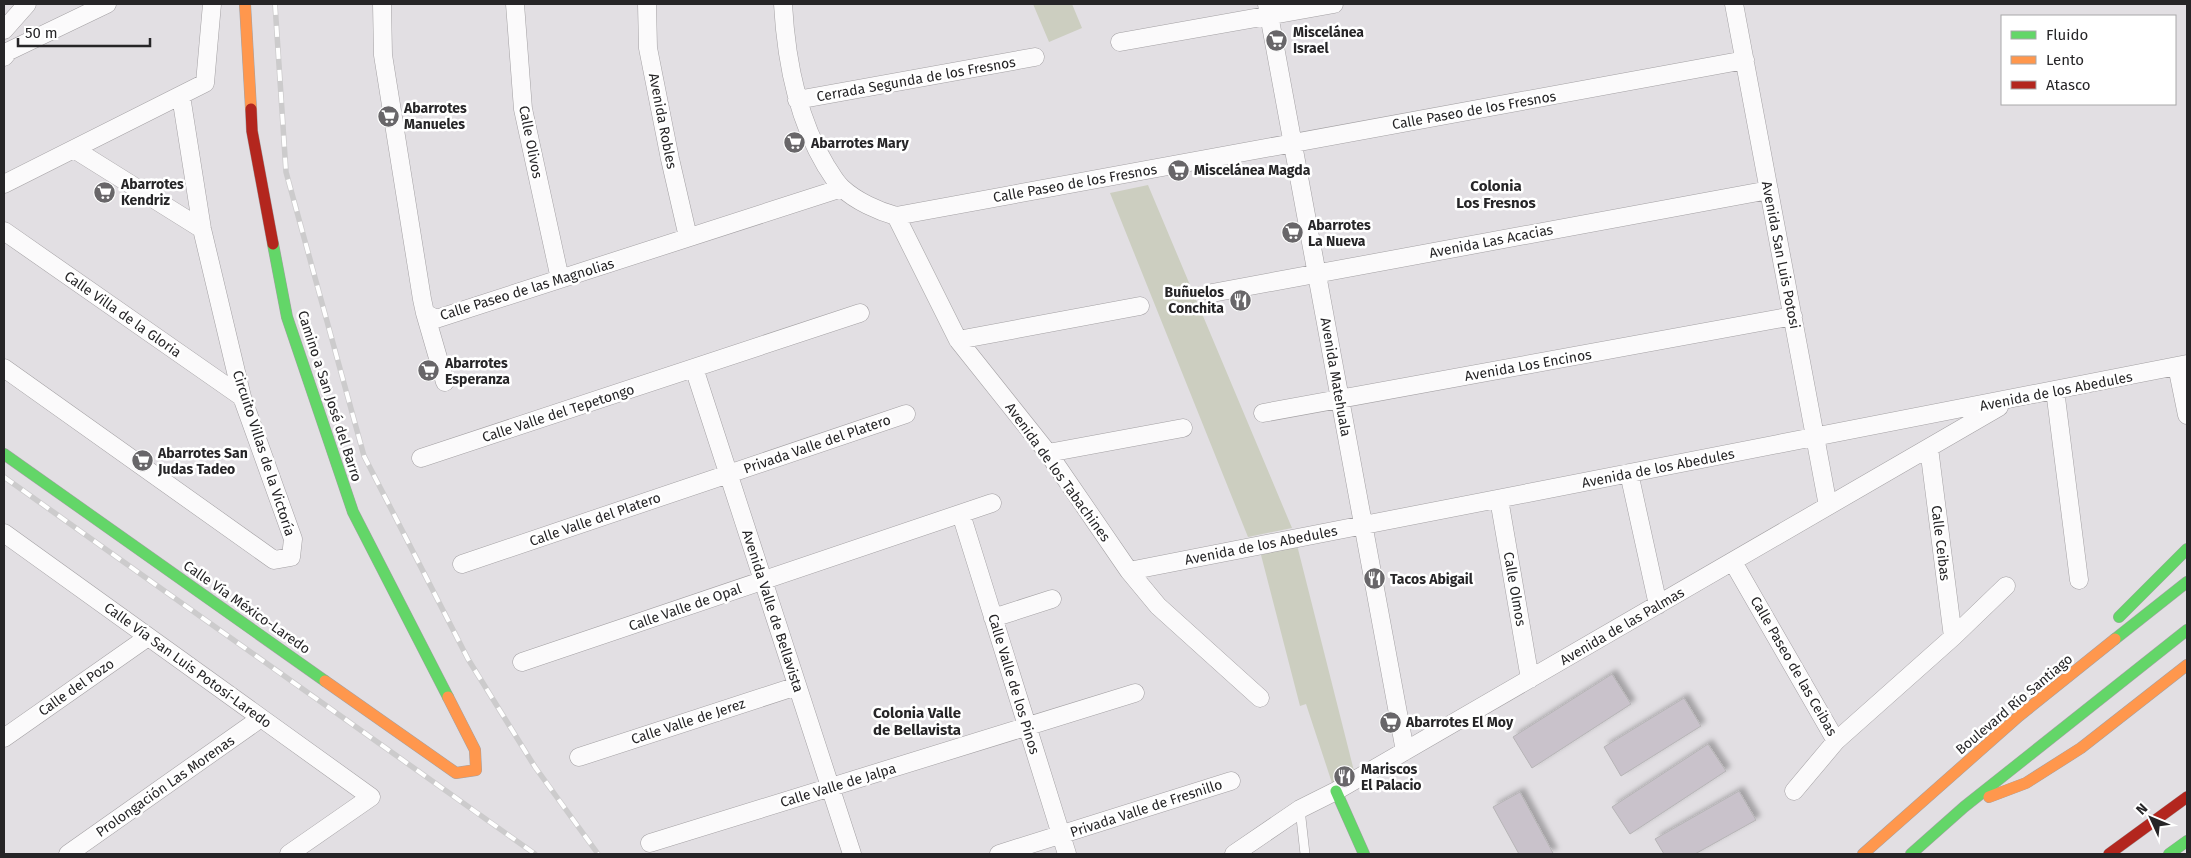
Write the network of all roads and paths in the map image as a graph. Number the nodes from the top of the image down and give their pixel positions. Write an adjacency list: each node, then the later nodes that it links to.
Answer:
1 (27, 4): 12 (street)
2 (107, 4): 14 (street)
3 (212, 4): 17 (street)
4 (245, 4): 88 (main road, Camino a San José del Barro)
5 (382, 4): 32 (street, Calle Paseo de las Magnolias)
6 (515, 4): 29 (street, Calle Olivos)
7 (648, 4): 27 (street, Avenida Robles)
8 (783, 4): 18 (street)
9 (1334, 4): 11 (street)
10 (1734, 4): 16 (street, Avenida San Luis Potosi)
11 (1268, 10): 13 (street); 19 (street, Avenida Matehuala)
12 (4, 30)
13 (1120, 42)
14 (5, 50)
15 (1035, 58): 18 (street, Cerrada Segunda de los Fresnos)
16 (1745, 60): 19 (street, Calle Paseo de los Fresnos); 23 (street, Avenida San Luis Potosi)
17 (181, 96): 20 (street); 25 (street, Circuito Villas de la Victoría)
18 (797, 100): 22 (street)
19 (1293, 143): 24 (street, Calle Paseo de los Fresnos); 28 (street, Avenida Matehuala)
20 (74, 149): 21 (street); 25 (street)
21 (4, 184)
22 (842, 188): 24 (street); 27 (street, Calle Paseo de las Magnolias)
23 (1769, 190): 28 (street, Avenida Las Acacias); 34 (street, Avenida San Luis Potosi)
24 (896, 216): 35 (street, Avenida de los Tabachines)
25 (202, 229): 41 (street, Circuito Villas de la Victoría)
26 (4, 231): 41 (street, Calle Villa de la Gloria)
27 (688, 237): 29 (street, Calle Paseo de las Magnolias)
28 (1317, 274): 30 (street, Avenida Las Acacias); 42 (street, Avenida Matehuala)
29 (560, 279): 32 (street, Calle Paseo de las Magnolias)
30 (1212, 293)
31 (1140, 306): 35 (street)
32 (426, 313): 39 (street)
33 (860, 313): 38 (street, Calle Valle del Tepetongo)
34 (1793, 316): 42 (street, Avenida Los Encinos); 48 (street, Avenida San Luis Potosi)
35 (958, 340): 50 (street, Avenida de los Tabachines)
36 (2182, 365): 40 (street, Avenida de los Abedules); 46 (street)
37 (4, 368): 41 (street, Circuito Villas de la Victoría)
38 (694, 368): 52 (street, Calle Valle del Tepetongo); 54 (street, Avenida Valle de Bellavista)
39 (444, 382)
40 (2055, 390): 43 (street, Avenida de los Abedules); 65 (street)
41 (242, 397)
42 (1340, 399): 44 (street, Avenida Los Encinos); 59 (street, Avenida Matehuala)
43 (2012, 400): 48 (street, Avenida de los Abedules); 49 (street, Avenida de las Palmas)
44 (1263, 413)
45 (906, 414): 54 (street, Privada Valle del Platero)
46 (2187, 415)
47 (1183, 428): 50 (street)
48 (1816, 437): 53 (street, Avenida de los Abedules); 57 (street, Avenida San Luis Potosi)
49 (1929, 448): 57 (street, Avenida de las Palmas); 74 (street, Calle Ceibas)
50 (1048, 453): 64 (street, Avenida de los Tabachines)
51 (4, 454): 88 (main road, Calle Vía México-Laredo)
52 (421, 458)
53 (1629, 473): 55 (street, Avenida de los Abedules); 70 (street)
54 (728, 474): 63 (street, Calle Valle del Platero); 66 (street, Avenida Valle de Bellavista)
55 (1499, 499): 59 (street, Avenida de los Abedules); 77 (street, Calle Olmos)
56 (992, 503): 58 (street, Calle Valle de Opal)
57 (1828, 506): 62 (street, Avenida de las Palmas)
58 (960, 514): 66 (street, Calle Valle de Opal); 71 (street, Calle Valle de los Pinos)
59 (1364, 525): 64 (street, Avenida de los Abedules); 86 (street, Avenida Matehuala)
60 (4, 533): 73 (street, Calle Vía San Luis Potosí-Laredo)
61 (2187, 549): 81 (main road)
62 (1733, 562): 70 (street, Avenida de las Palmas); 85 (street, Calle Paseo de las Ceibas)
63 (462, 564)
64 (1129, 571): 80 (street, Avenida de los Tabachines)
65 (2079, 580)
66 (762, 581): 75 (street, Calle Valle de Opal); 78 (street, Avenida Valle de Bellavista)
67 (2187, 582): 81 (main road, Boulevard Río Santiago)
68 (2006, 586): 74 (street, Calle Paseo de las Ceibas)
69 (1052, 599): 71 (street)
70 (1658, 605): 77 (street, Avenida de las Palmas)
71 (993, 618): 83 (street, Calle Valle de los Pinos)
72 (2187, 630): 94 (main road)
73 (148, 637): 82 (street, Calle Vía San Luis Potosí-Laredo); 84 (street, Calle del Pozo)
74 (1953, 637): 85 (street, Calle Paseo de las Ceibas)
75 (522, 662)
76 (2187, 665): 94 (main road)
77 (1530, 679): 86 (street, Avenida de las Palmas)
78 (797, 686): 87 (street, Calle Valle de Jerez); 90 (street, Avenida Valle de Bellavista)
79 (1135, 693): 83 (street, Calle Valle de Jalpa)
80 (1260, 698)
81 (2020, 716): 107 (main road, Boulevard Río Santiago)
82 (261, 718): 99 (street, Prolongación Las Morenas); 100 (street, Calle Vía San Luis Potosí-Laredo)
83 (1027, 727): 90 (street, Calle Valle de Jalpa); 96 (street, Calle Valle de los Pinos)
84 (4, 738)
85 (1836, 740): 91 (street)
86 (1405, 751): 93 (street, Avenida de las Palmas)
87 (579, 757)
88 (476, 770)
89 (1232, 781): 96 (street, Privada Valle de Fresnillo)
90 (830, 787): 98 (street, Calle Valle de Jalpa); 101 (street, Avenida Valle de Bellavista)
91 (1794, 791)
92 (2187, 797): 109 (main road)
93 (1327, 798): 95 (street, Avenida de las Palmas); 106 (main road)
94 (1964, 806): 108 (main road)
95 (1300, 808): 104 (street, Avenida de las Palmas); 105 (lane)
96 (1061, 835): 102 (street, Privada Valle de Fresnillo); 103 (street, Calle Valle de los Pinos)
97 (2187, 841): 110 (main road)
98 (650, 843)
99 (68, 854)
100 (289, 854)
101 (852, 854)
102 (1000, 854)
103 (1068, 854)
104 (1234, 854)
105 (1305, 854)
106 (1364, 854)
107 (1864, 854)
108 (1911, 854)
109 (2109, 854)
110 (2168, 854)

